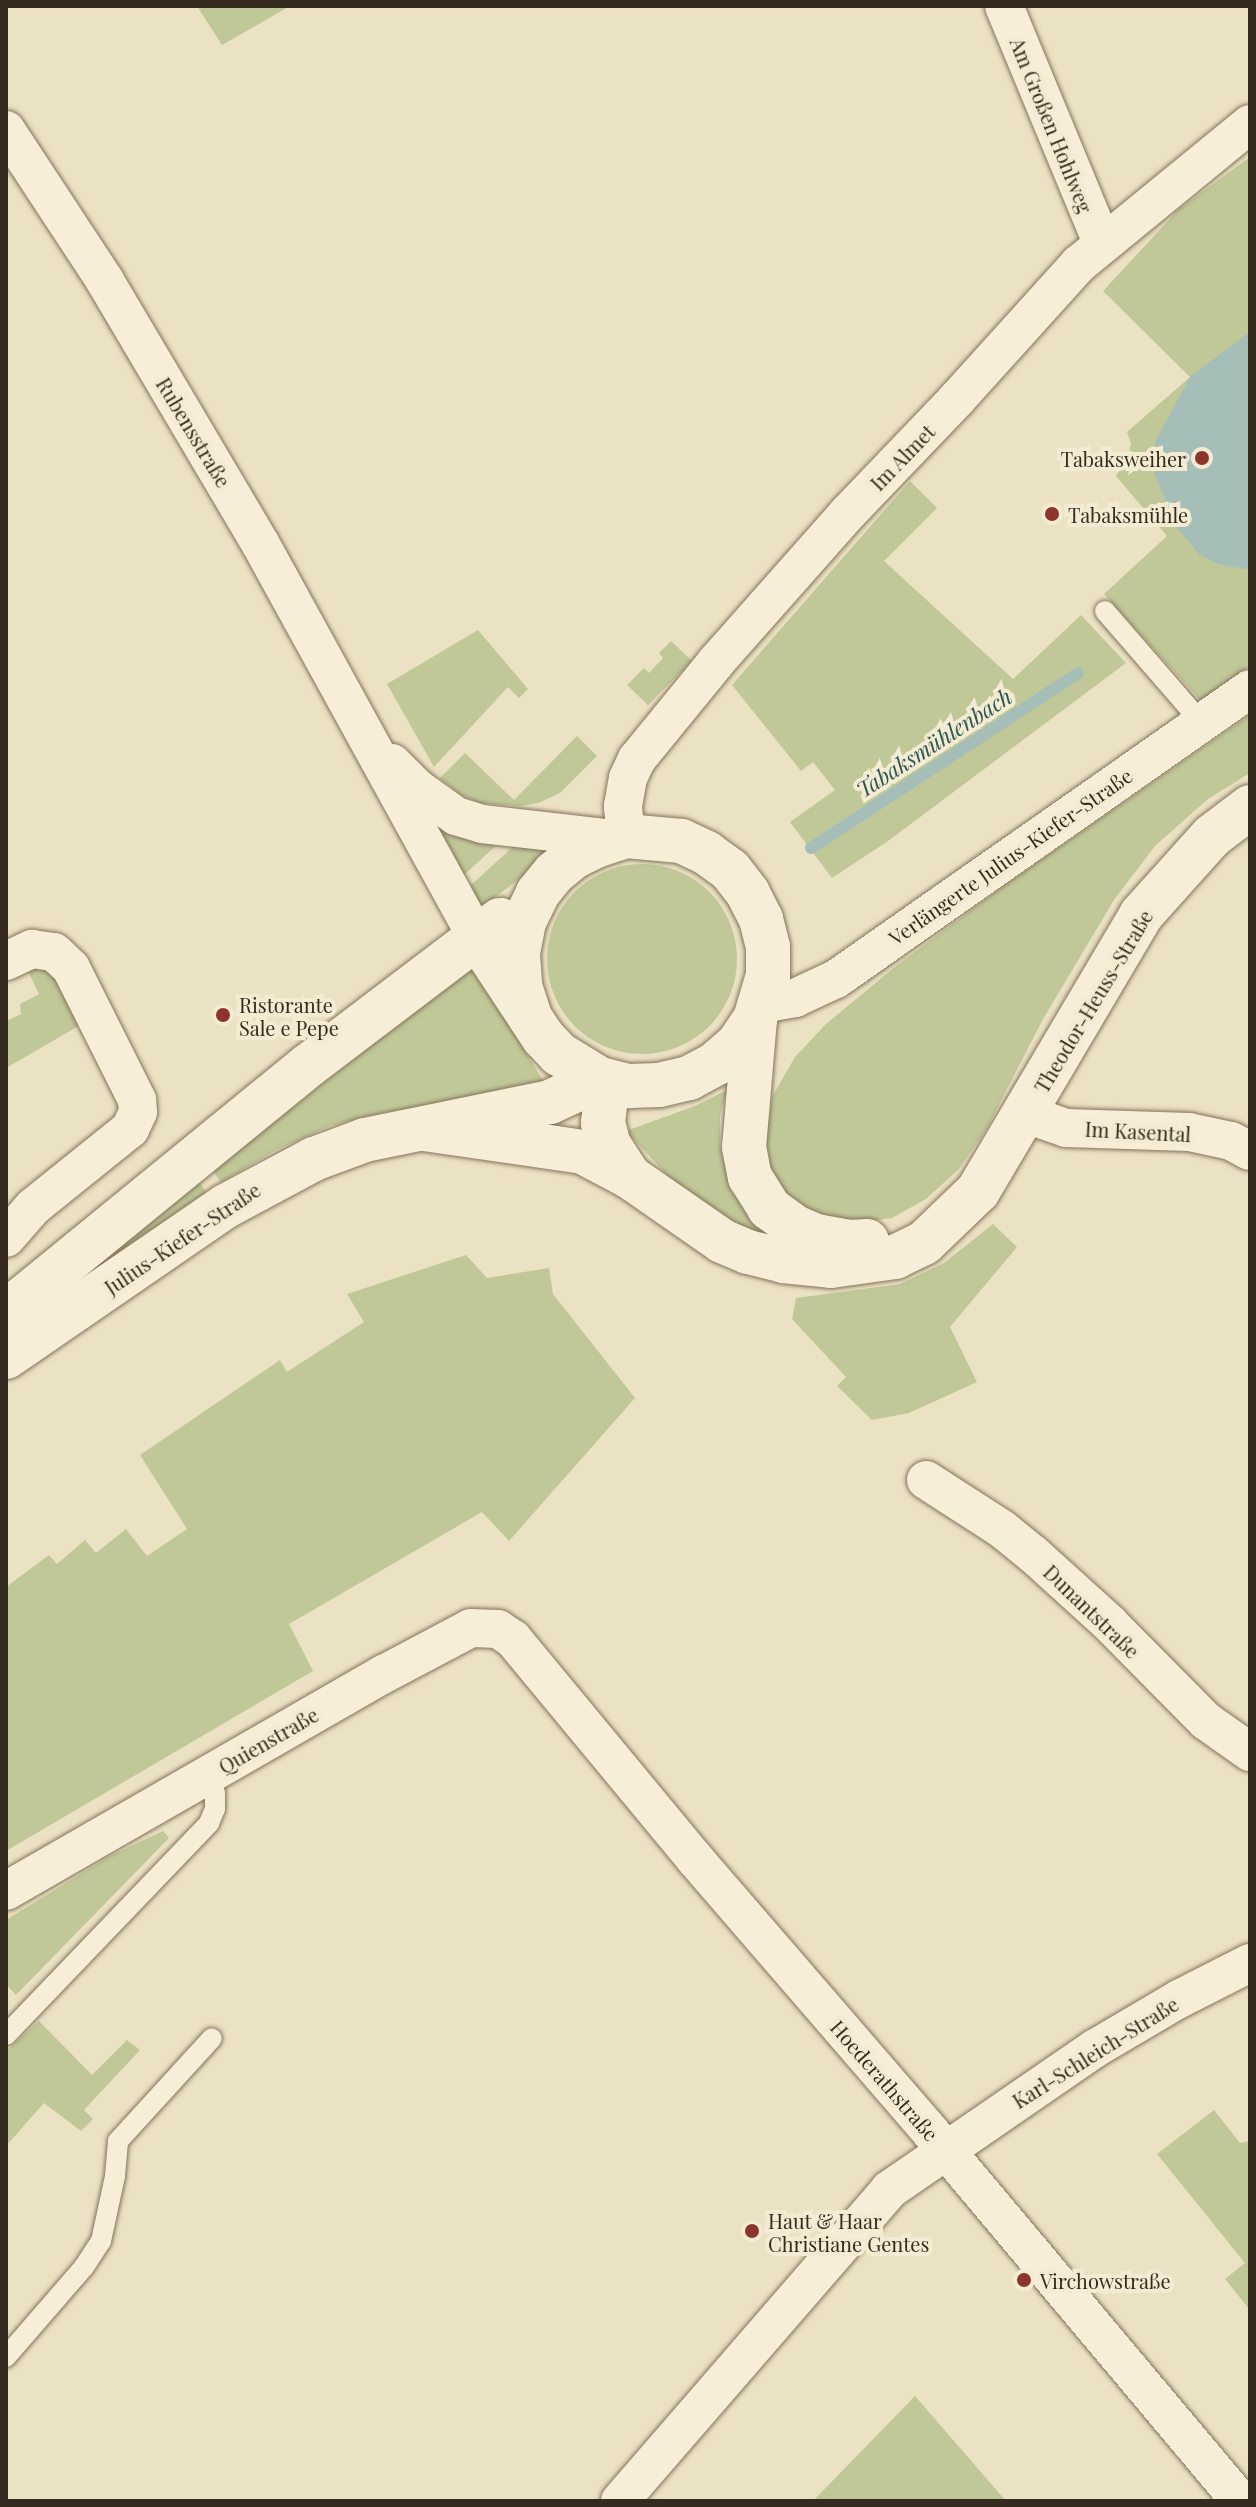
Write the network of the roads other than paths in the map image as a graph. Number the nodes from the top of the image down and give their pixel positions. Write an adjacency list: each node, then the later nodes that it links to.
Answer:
1 (1004, 6): 4 (street, Am Großen Hohlweg)
2 (1250, 124): 4 (street, Im Almet)
3 (6, 130): 8 (street, Rubensstraße)
4 (1102, 243): 10 (street, Im Almet)
5 (1105, 611): 7 (lane)
6 (1250, 689): 7 (street, Verlängerte Julius-Kiefer-Straße)
7 (1202, 723): 14 (street, Verlängerte Julius-Kiefer-Straße)
8 (370, 742): 10 (street, Rubensstraße); 12 (street, Rubensstraße)
9 (1250, 807): 17 (street, Theodor-Heuss-Straße)
10 (620, 838): 11 (street); 14 (street)
11 (538, 893): 12 (street); 15 (street)
12 (477, 937): 15 (street); 23 (street)
13 (6, 961): 22 (street)
14 (758, 1012): 16 (street); 21 (street, Theodor-Heuss-Straße)
15 (530, 1017): 16 (street)
16 (604, 1080): 18 (street, Julius-Kiefer-Straße); 20 (street)
17 (1026, 1114): 19 (street, Im Kasental); 21 (street, Theodor-Heuss-Straße)
18 (424, 1129): 20 (street, Theodor-Heuss-Straße); 24 (street, Julius-Kiefer-Straße)
19 (1250, 1151)
20 (630, 1177): 21 (street, Theodor-Heuss-Straße)
21 (957, 1212)
22 (6, 1238)
23 (6, 1312)
24 (6, 1357)
25 (926, 1480): 27 (street, Dunantstraße)
26 (530, 1659): 28 (street, Quienstraße); 33 (street, Hoederathstraße)
27 (1250, 1752)
28 (206, 1776): 29 (street, Quienstraße); 31 (lane)
29 (6, 1891)
30 (1250, 1963): 33 (street, Karl-Schleich-Straße)
31 (6, 2035)
32 (212, 2038): 34 (lane)
33 (945, 2149): 35 (street); 36 (street, Hoederathstraße)
34 (6, 2357)
35 (620, 2501)
36 (1240, 2501)

